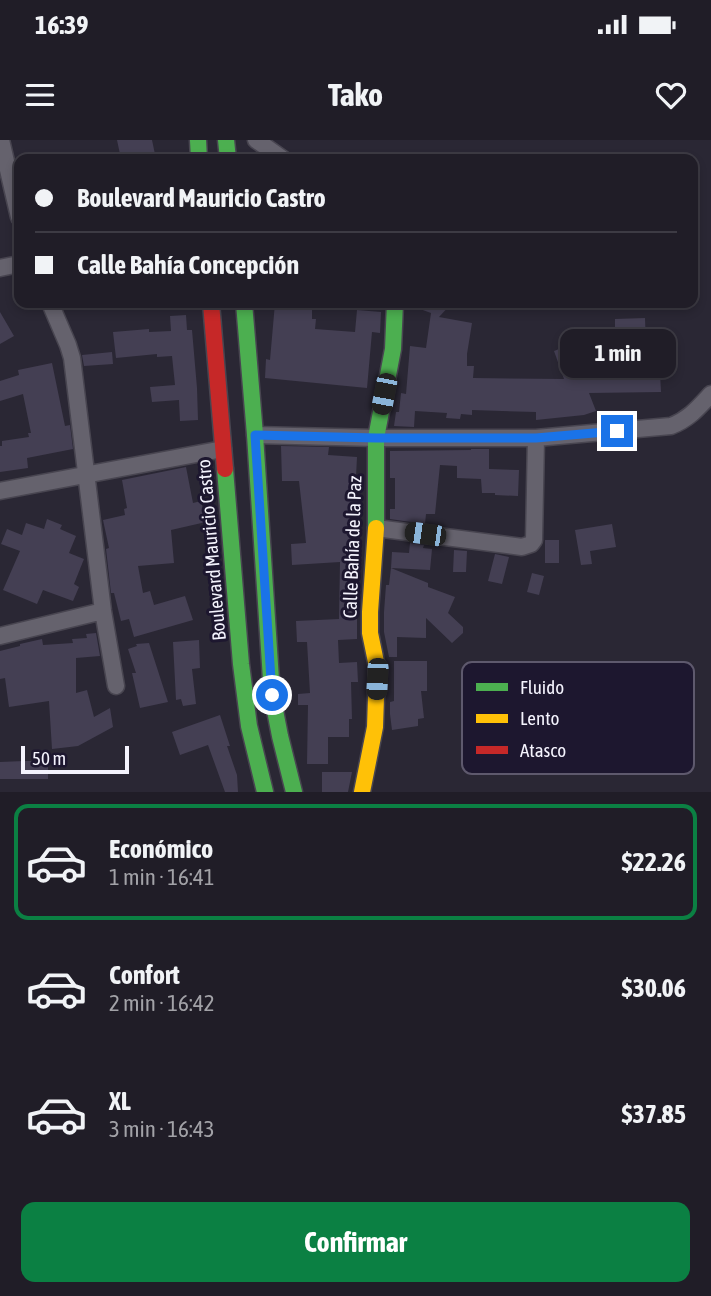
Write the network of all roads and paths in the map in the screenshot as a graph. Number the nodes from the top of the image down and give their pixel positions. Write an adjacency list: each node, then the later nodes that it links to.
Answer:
1 (1, 140): 4 (street)
2 (256, 140): 3 (street)
3 (276, 154)
4 (14, 196)
5 (52, 308): 14 (street)
6 (211, 308): 13 (main road, Boulevard Mauricio Castro)
7 (244, 308): 10 (main road)
8 (395, 308): 11 (main road, Calle Bahía de la Paz)
9 (710, 394): 12 (street)
10 (255, 435): 11 (street); 21 (main road)
11 (376, 438): 12 (street); 16 (main road, Calle Bahía de la Paz)
12 (536, 438): 16 (street)
13 (223, 449): 14 (street); 20 (main road, Boulevard Mauricio Castro)
14 (85, 476): 15 (street); 17 (street)
15 (0, 491)
16 (376, 528): 22 (main road, Calle Bahía de la Paz)
17 (103, 611): 18 (street); 19 (street)
18 (0, 636)
19 (116, 686)
20 (265, 792)
21 (294, 792)
22 (362, 792)

